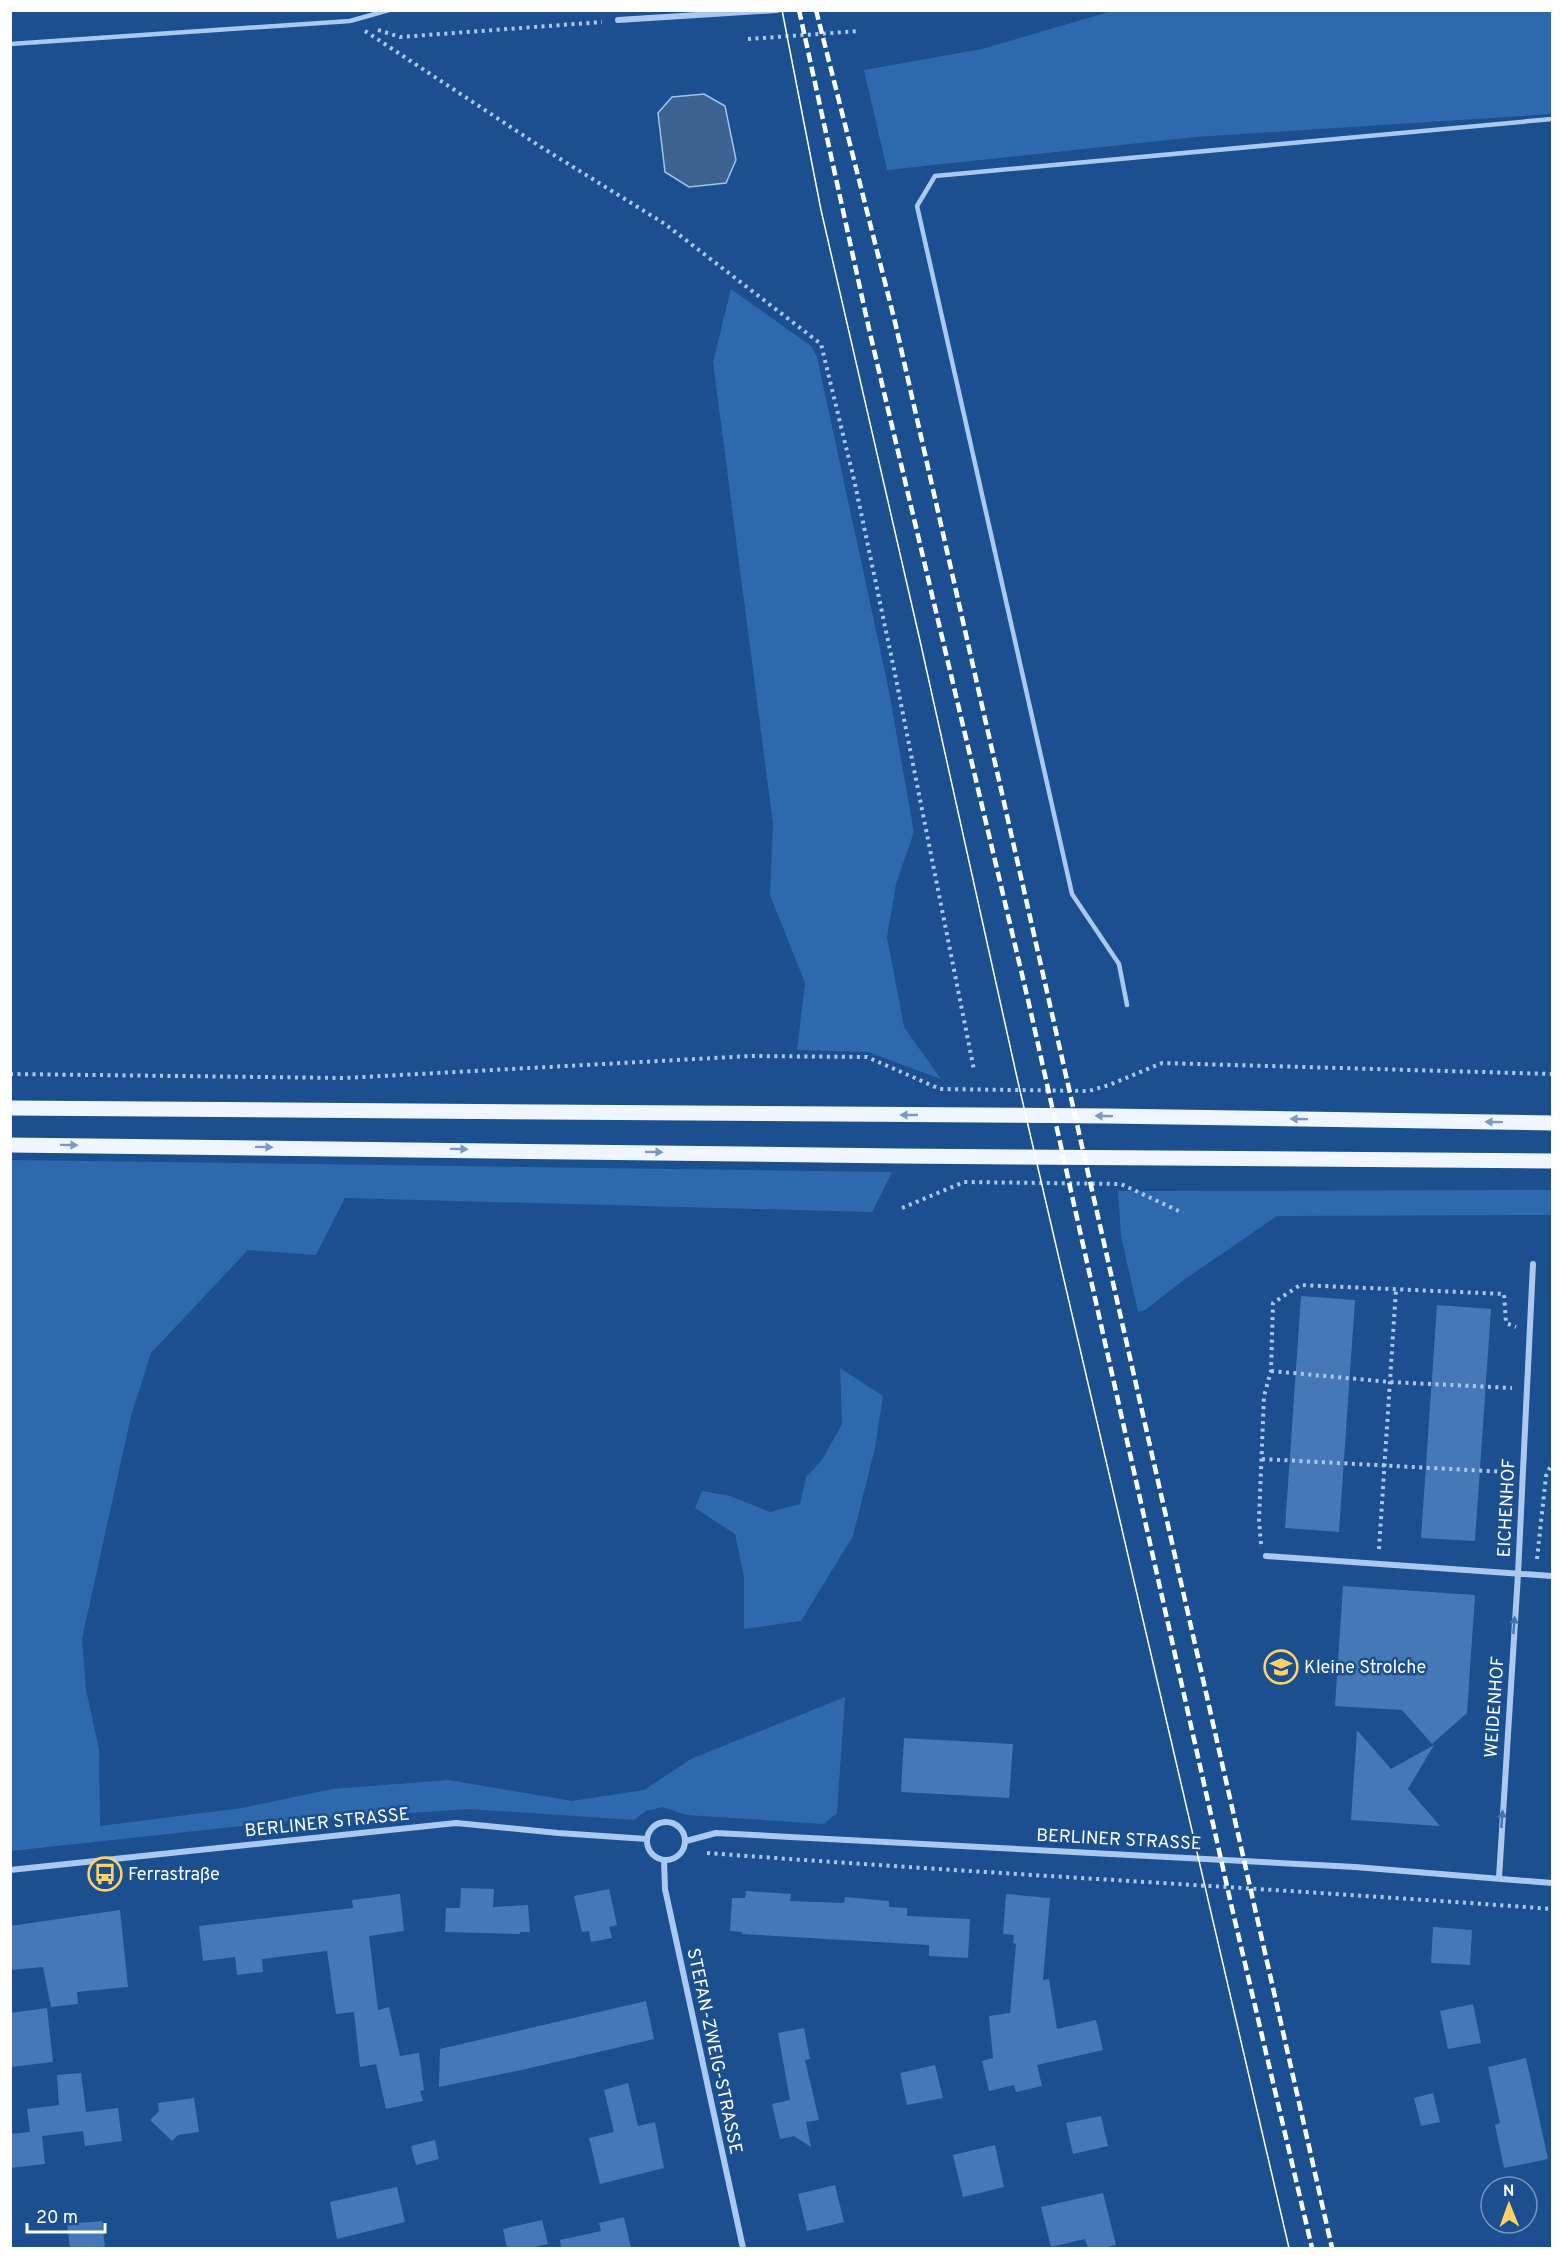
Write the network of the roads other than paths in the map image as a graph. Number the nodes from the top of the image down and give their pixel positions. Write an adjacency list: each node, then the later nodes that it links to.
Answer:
1 (389, 10): 4 (lane)
2 (777, 10): 3 (street)
3 (618, 20)
4 (10, 44)
5 (1552, 119): 6 (lane)
6 (1127, 1005)
7 (10, 1108): 8 (main road, one-way to 7)
8 (1552, 1123)
9 (10, 1145): 10 (main road, one-way to 10)
10 (1552, 1161)
11 (1533, 1264): 13 (street, EICHENHOF)
12 (1266, 1556): 13 (street, EICHENHOF)
13 (1518, 1574): 14 (street); 19 (street, WEIDENHOF, one-way to 13)
14 (1552, 1576)
15 (647, 1839): 16 (street); 17 (street); 18 (street, BERLINER STRASSE)
16 (686, 1841): 17 (street); 19 (street, BERLINER STRASSE)
17 (664, 1860): 21 (street, STEFAN-ZWEIG-STRASSE)
18 (10, 1870)
19 (1498, 1878): 20 (street, BERLINER STRASSE)
20 (1552, 1882)
21 (743, 2248)

